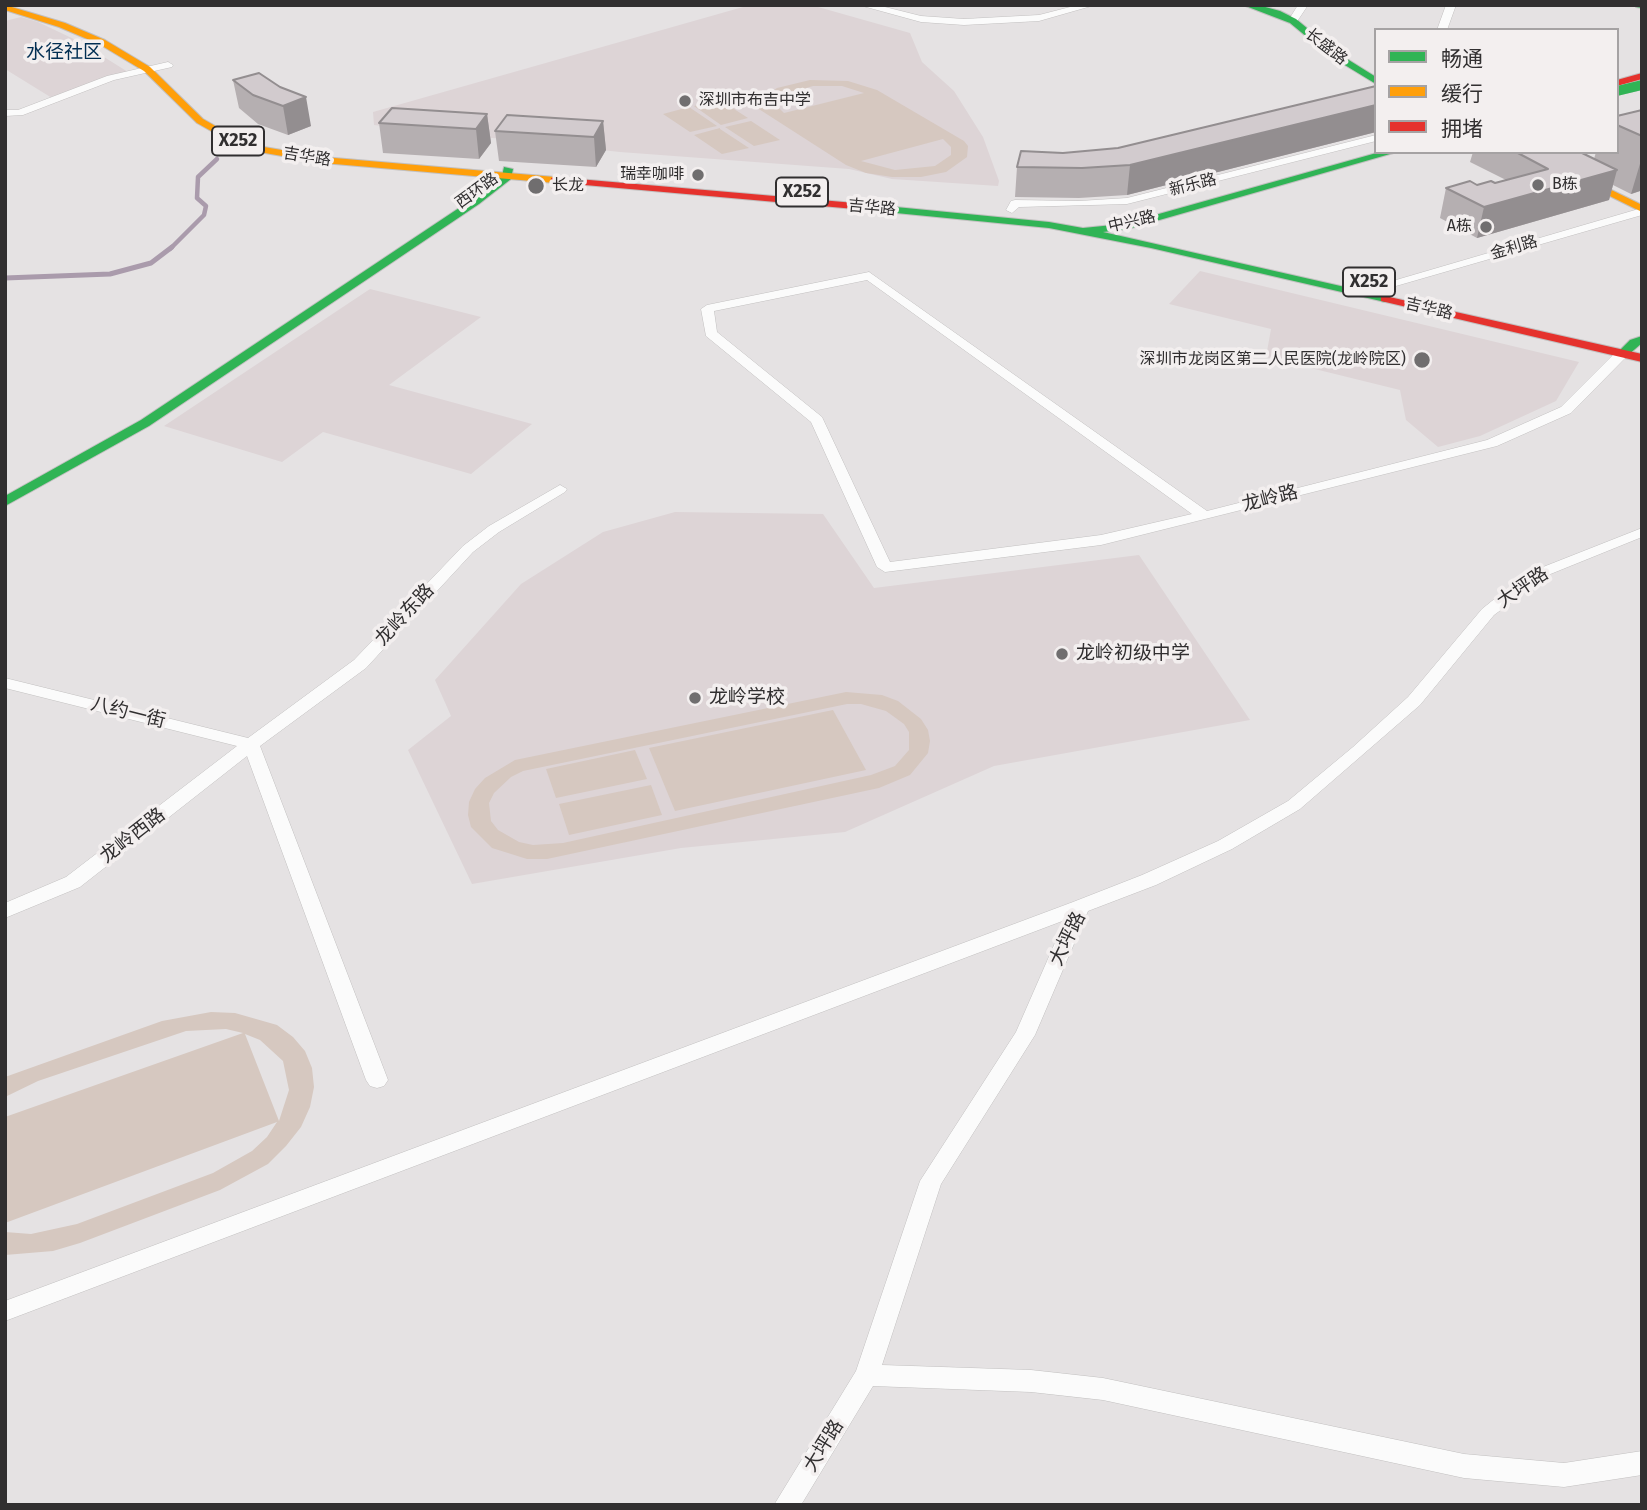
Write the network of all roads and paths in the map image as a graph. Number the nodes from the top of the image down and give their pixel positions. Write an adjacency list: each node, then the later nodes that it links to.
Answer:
1 (864, 5): 2 (street)
2 (1090, 5)
3 (1247, 5): 7 (main road)
4 (1303, 5): 7 (street, 长盛路)
5 (1451, 5): 8 (street)
6 (5, 6): 10 (main road, 吉华路 / X252)
7 (1293, 21): 12 (main road, 长盛路)
8 (1443, 28)
9 (149, 49): 11 (main road)
10 (147, 69): 11 (street); 15 (street); 21 (main road, 吉华路 / X252)
11 (172, 69)
12 (1374, 80)
13 (1629, 84): 14 (street)
14 (1642, 92)
15 (5, 113)
16 (221, 114): 21 (main road, 吉华路 / X252)
17 (1374, 139): 23 (street, 新乐路)
18 (1374, 148): 22 (main road, 中兴路)
19 (1384, 154): 22 (main road, 中兴路)
20 (1529, 154): 24 (main road)
21 (503, 174): 23 (main road, 吉华路 / X252); 25 (main road, 吉华路 / X252); 31 (main road, 西环路); 32 (main road, 西环路)
22 (1207, 197): 25 (main road, 中兴路); 26 (main road, 中兴路)
23 (1012, 210): 25 (main road, 吉华路 / X252)
24 (1642, 210): 27 (street, 金利路)
25 (1090, 226): 26 (main road, 中兴路); 28 (main road, 吉华路 / X252)
26 (1124, 227): 27 (main road, 吉华路 / X252)
27 (1385, 285): 28 (main road, 吉华路 / X252)
28 (1635, 344): 29 (main road, 吉华路 / X252); 33 (street, 龙岭路)
29 (1642, 358)
30 (560, 489): 36 (street, 龙岭东路)
31 (5, 492)
32 (5, 502)
33 (1204, 516): 33 (street, 龙岭路)
34 (1642, 532): 37 (street, 大坪路)
35 (5, 683): 36 (street, 八约一街)
36 (251, 744): 38 (street, 龙岭西路); 39 (street)
37 (1080, 907): 40 (street); 41 (street, 大坪路)
38 (5, 911)
39 (377, 1080)
40 (5, 1311)
41 (867, 1375): 42 (street); 43 (street, 大坪路)
42 (1642, 1463)
43 (787, 1505)

